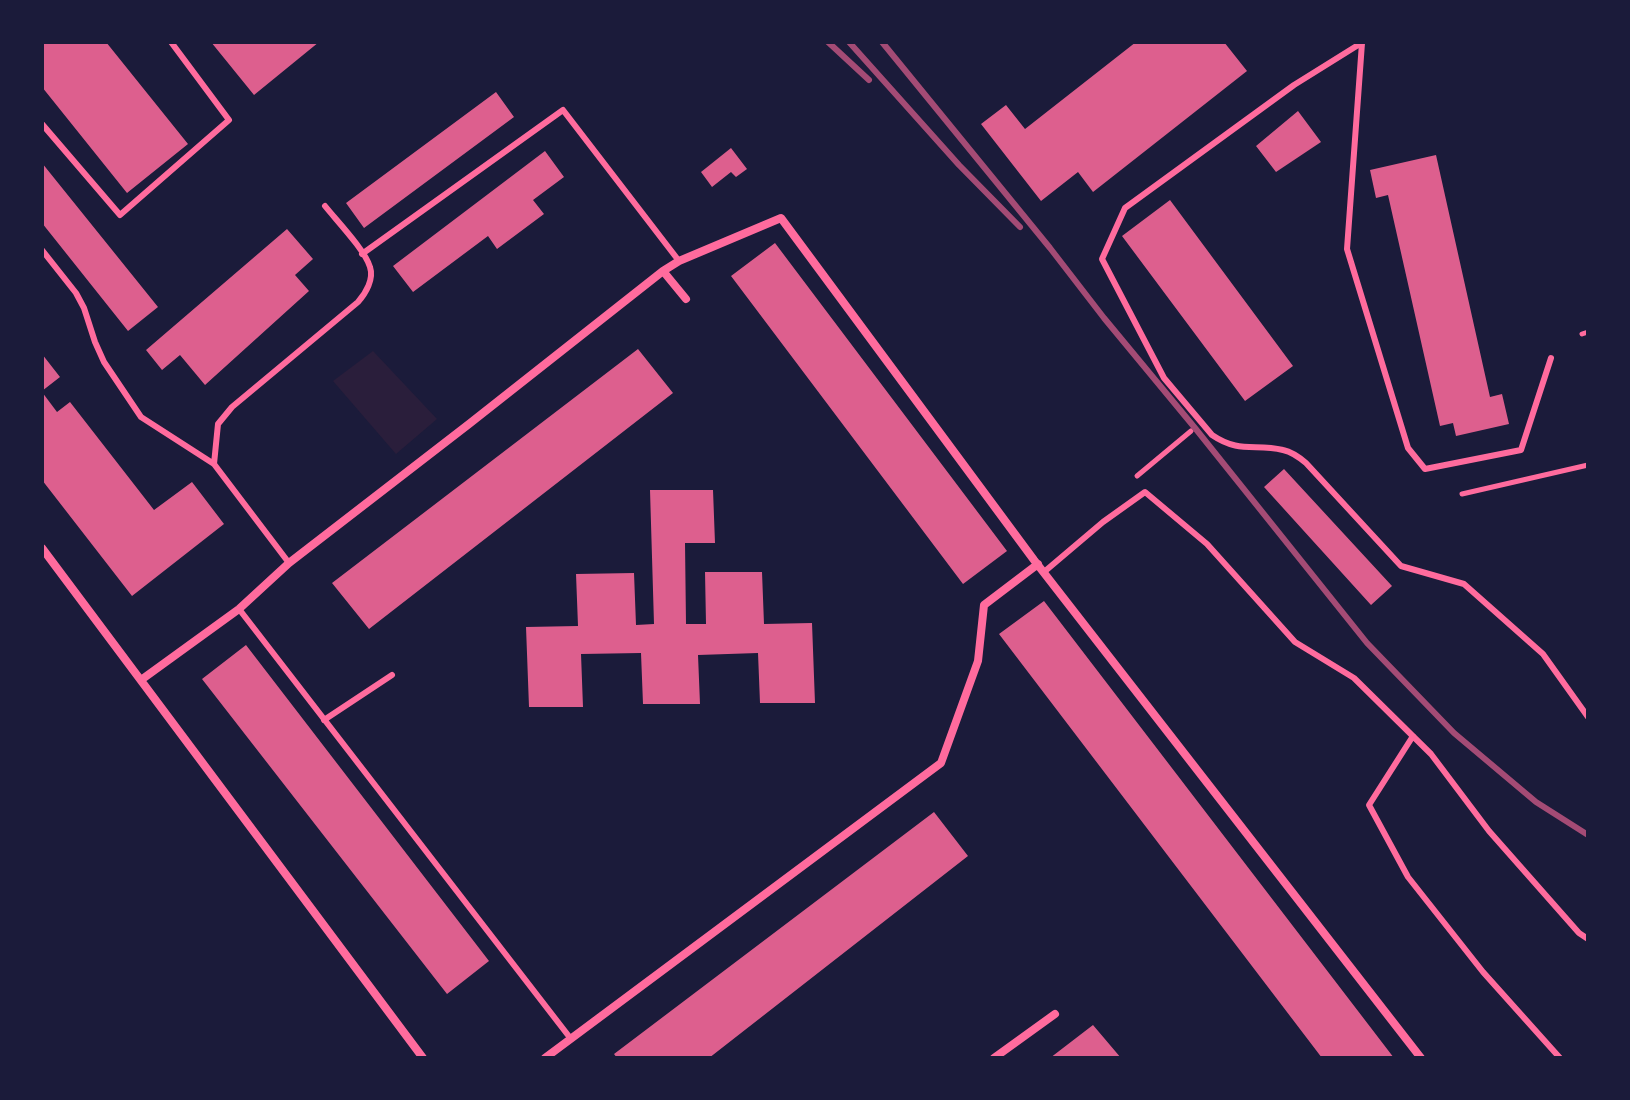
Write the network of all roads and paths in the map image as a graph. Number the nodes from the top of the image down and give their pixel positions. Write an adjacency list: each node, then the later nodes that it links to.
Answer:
1 (171, 42): 3 (lane)
2 (1362, 42): 10 (lane); 20 (lane)
3 (42, 124)
4 (325, 206): 6 (lane)
5 (42, 250): 11 (lane)
6 (362, 254): 7 (lane); 11 (lane)
7 (679, 261): 8 (street); 16 (street)
8 (663, 271): 9 (street); 15 (street)
9 (686, 299)
10 (1551, 358)
11 (214, 464): 15 (lane)
12 (1588, 465): 13 (path)
13 (1462, 494)
14 (42, 548): 19 (street)
15 (289, 563): 17 (street)
16 (1041, 568): 22 (lane); 25 (street); 29 (street)
17 (239, 609): 19 (street); 21 (lane)
18 (392, 675): 21 (lane)
19 (141, 680): 26 (street)
20 (1588, 717)
21 (324, 720): 25 (lane)
22 (1413, 736): 23 (lane); 30 (lane)
23 (1588, 939)
24 (1055, 1014): 28 (street)
25 (571, 1039): 27 (street)
26 (423, 1058)
27 (545, 1058)
28 (994, 1058)
29 (1421, 1058)
30 (1560, 1058)

